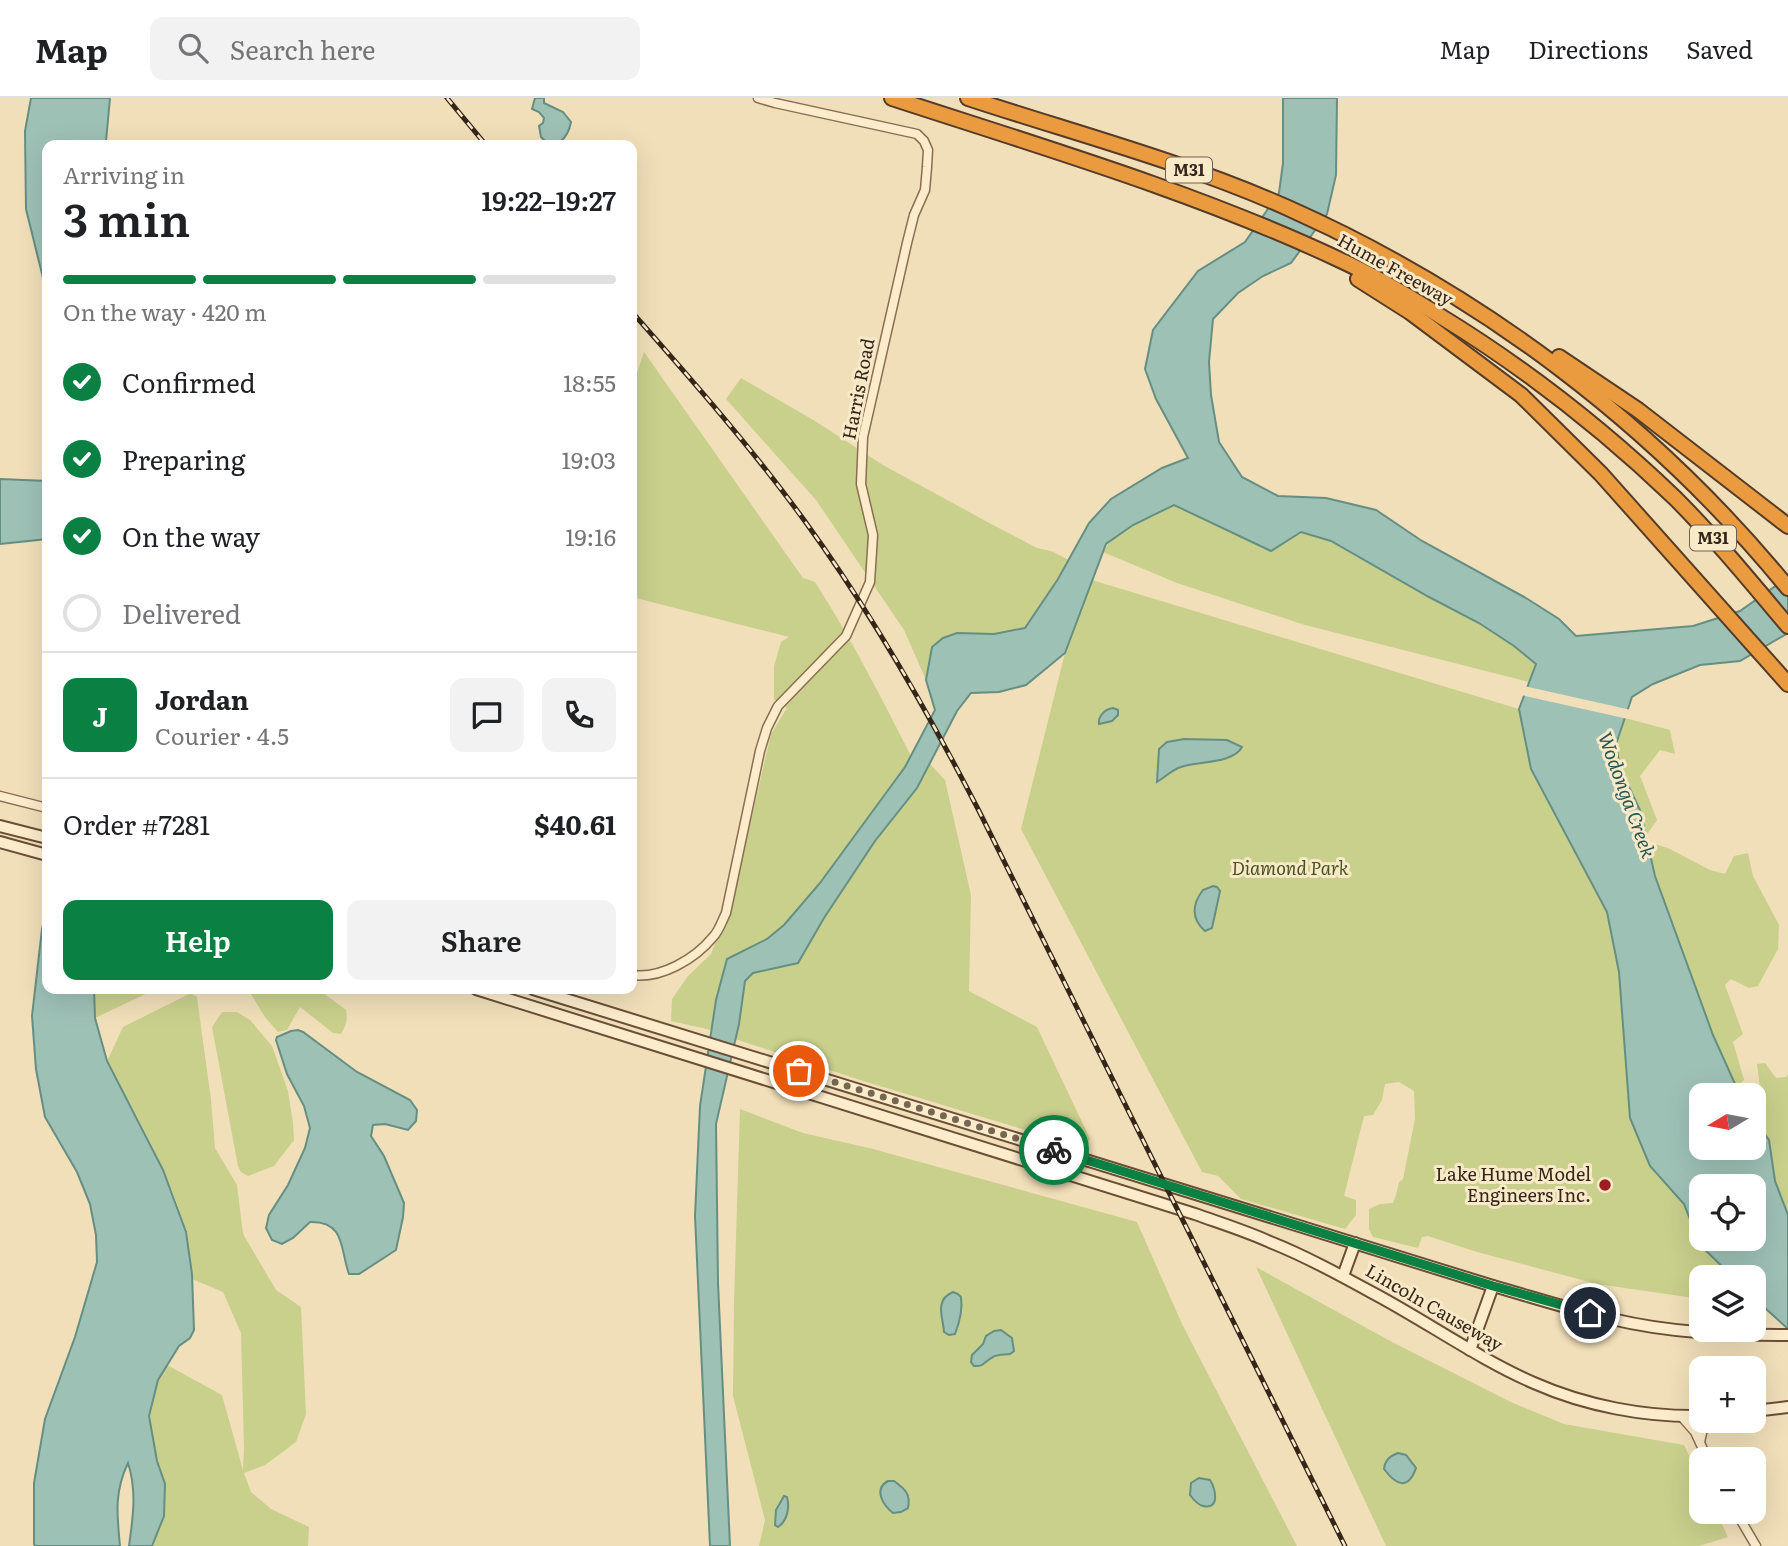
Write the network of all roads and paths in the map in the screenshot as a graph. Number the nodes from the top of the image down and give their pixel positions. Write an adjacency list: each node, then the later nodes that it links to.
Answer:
1 (758, 98): 16 (street, Harris Road)
2 (892, 98): 4 (highway, M31)
3 (968, 98): 5 (highway, Hume Freeway / M31)
4 (1387, 290): 8 (highway, Hume Freeway / M31); 9 (highway)
5 (1494, 321): 6 (highway); 7 (highway, Hume Freeway / M31)
6 (1788, 526)
7 (1788, 588)
8 (1788, 626)
9 (1788, 684)
10 (0, 796): 11 (street)
11 (42, 807)
12 (0, 826): 13 (main road)
13 (42, 837)
14 (0, 842): 15 (main road)
15 (42, 854)
16 (637, 976)
17 (493, 994): 20 (main road, Lincoln Causeway)
18 (530, 994): 20 (main road)
19 (548, 994): 21 (main road, Lincoln Causeway)
20 (526, 1004): 22 (main road, Lincoln Causeway)
21 (1355, 1243): 22 (main road); 23 (main road, Lincoln Causeway)
22 (1343, 1276): 25 (main road, Lincoln Causeway)
23 (1493, 1286): 24 (main road, Lincoln Causeway); 25 (main road)
24 (1788, 1335)
25 (1470, 1350): 28 (main road, Lincoln Causeway)
26 (1788, 1407): 27 (main road)
27 (1766, 1410)
28 (1681, 1416): 29 (main road, Lincoln Causeway); 31 (street)
29 (1689, 1416)
30 (1702, 1433): 31 (street)
31 (1700, 1442): 32 (street)
32 (1702, 1447)
33 (1743, 1524): 34 (street)
34 (1756, 1546)

